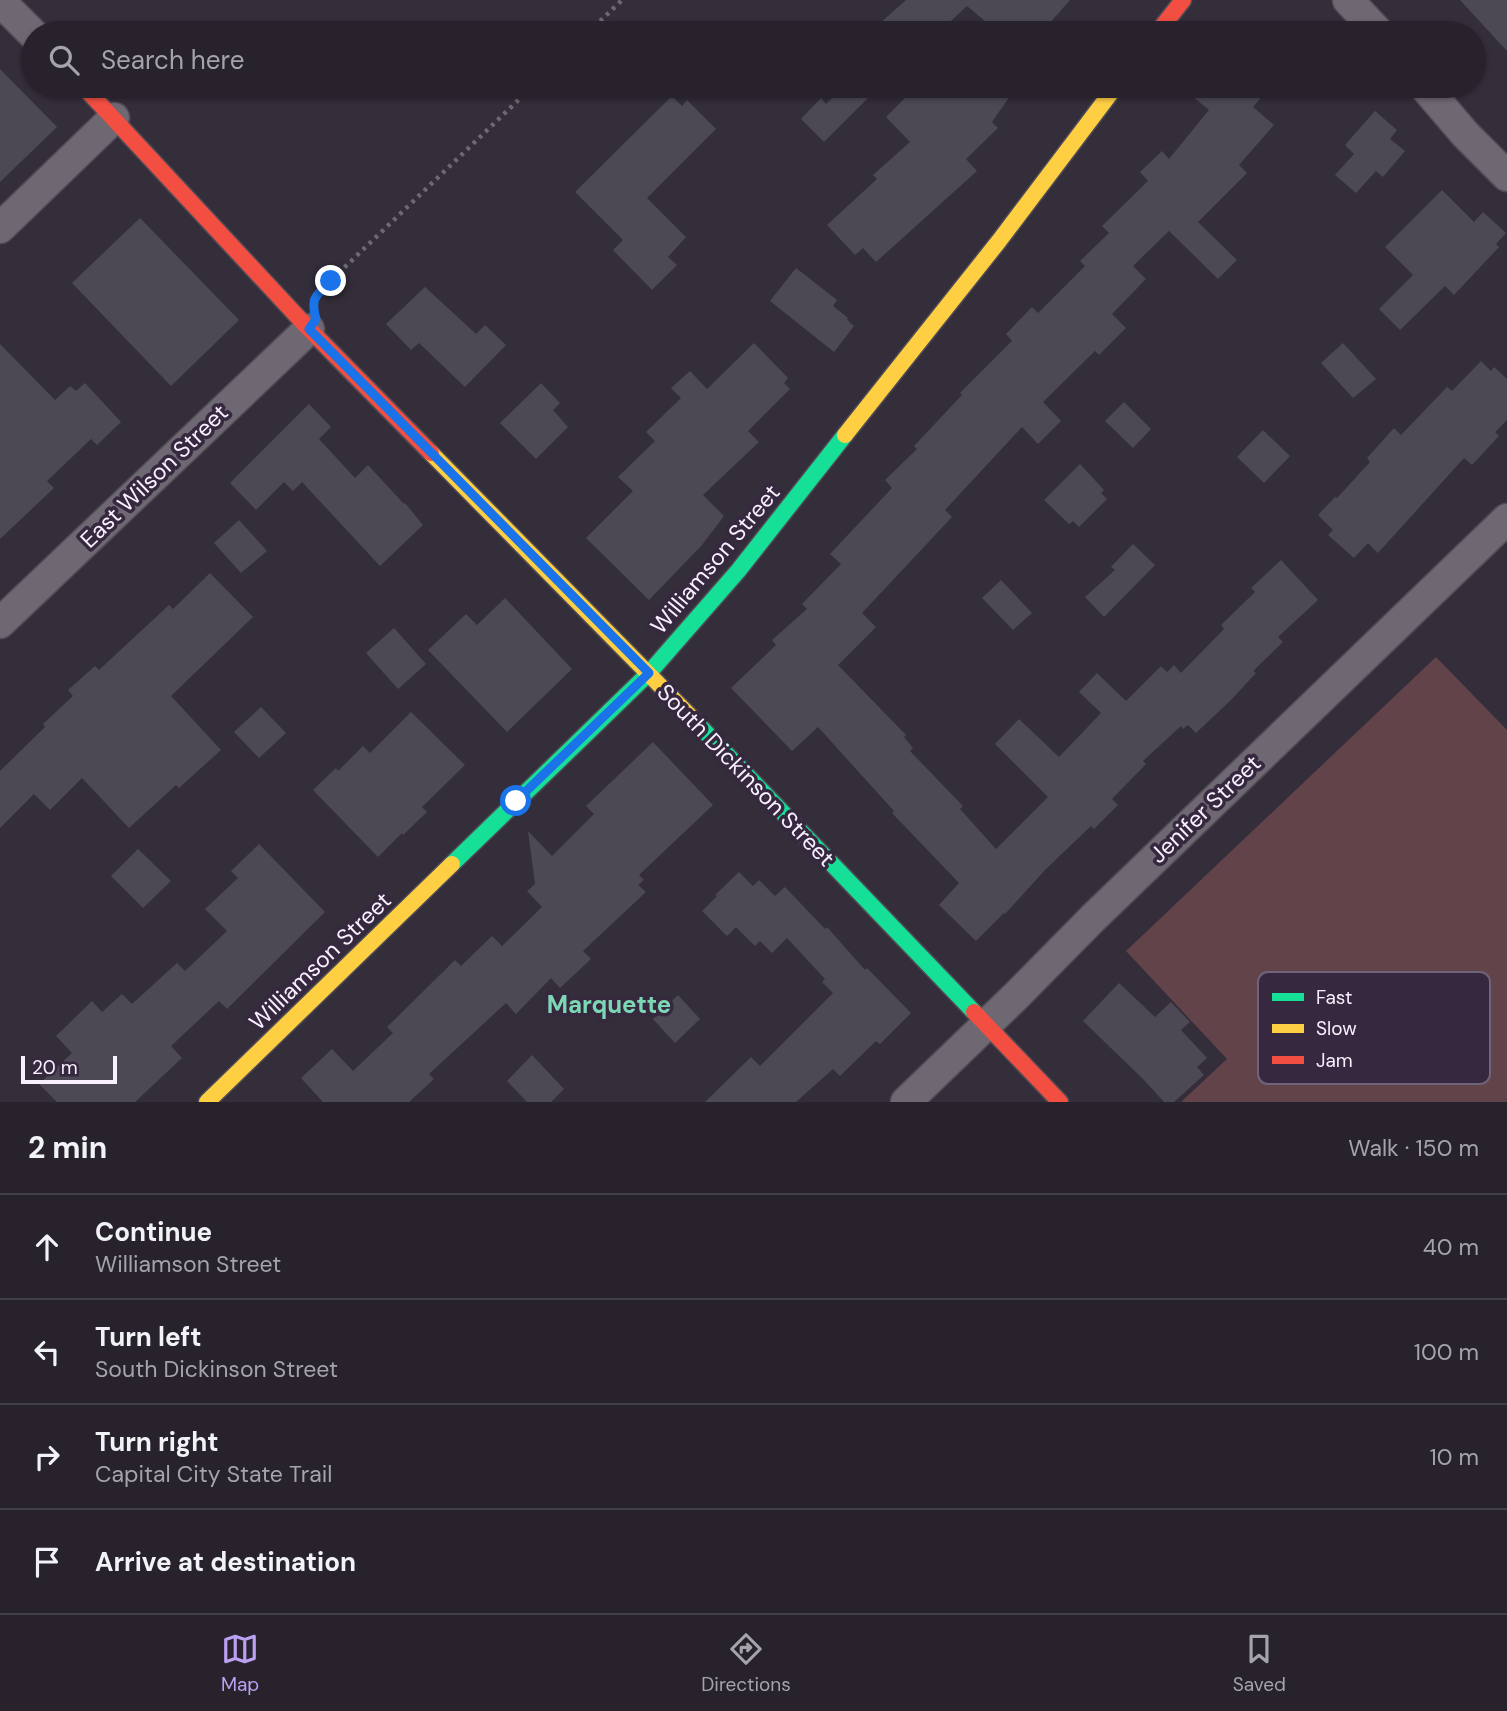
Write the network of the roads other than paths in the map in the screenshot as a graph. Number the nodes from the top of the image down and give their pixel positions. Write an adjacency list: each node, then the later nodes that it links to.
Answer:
1 (1183, 0): 4 (street)
2 (1348, 0): 5 (street)
3 (0, 1): 6 (street)
4 (1166, 21)
5 (1368, 21)
6 (21, 22)
7 (95, 98): 10 (street, South Dickinson Street)
8 (1107, 98): 16 (street, Williamson Street)
9 (1434, 98): 11 (street)
10 (114, 118): 12 (street); 13 (street, South Dickinson Street)
11 (1507, 176)
12 (0, 228)
13 (309, 329): 15 (street, East Wilson Street); 16 (street, South Dickinson Street)
14 (1507, 519): 17 (street, Jenifer Street)
15 (0, 623)
16 (649, 673): 17 (street, South Dickinson Street); 18 (street, Williamson Street)
17 (986, 1025): 19 (street, Jenifer Street); 20 (street, South Dickinson Street)
18 (207, 1102)
19 (906, 1102)
20 (1060, 1102)

